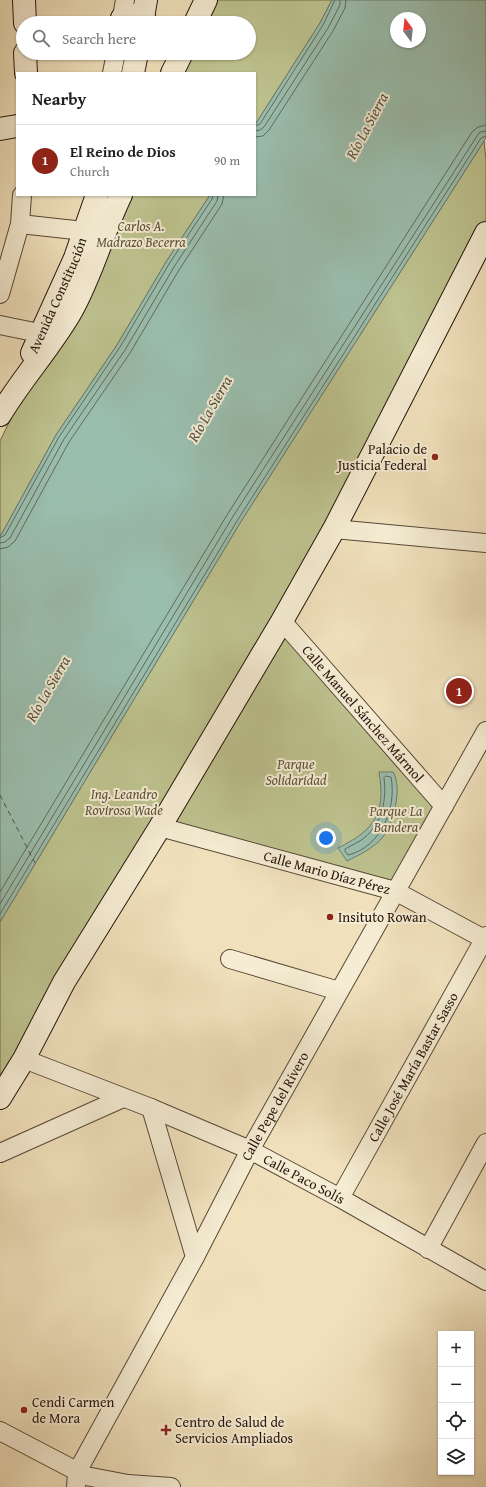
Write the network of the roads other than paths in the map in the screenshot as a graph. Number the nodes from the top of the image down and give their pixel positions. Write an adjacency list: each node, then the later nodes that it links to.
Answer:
1 (24, 0): 3 (main road)
2 (206, 0): 4 (main road)
3 (24, 16)
4 (198, 16)
5 (25, 60): 9 (main road)
6 (115, 60): 10 (street)
7 (136, 60): 11 (main road)
8 (178, 60): 12 (main road)
9 (26, 72)
10 (112, 72)
11 (133, 72)
12 (172, 72)
13 (16, 126): 14 (main road)
14 (0, 129)
15 (22, 196): 18 (street)
16 (97, 196): 19 (main road, Avenida Constitución)
17 (121, 196): 23 (main road)
18 (20, 224): 19 (street); 21 (street)
19 (84, 230): 23 (main road, Avenida Constitución)
20 (486, 233): 25 (main road)
21 (0, 294)
22 (0, 325): 23 (street)
23 (48, 334): 24 (main road)
24 (0, 415)
25 (334, 528): 26 (street); 27 (main road)
26 (486, 543)
27 (282, 621): 29 (street, Calle Manuel Sánchez Mármol); 30 (main road)
28 (486, 731): 29 (street, Calle Pepe del Rivero)
29 (444, 806): 31 (street, Calle Pepe del Rivero)
30 (160, 827): 31 (street, Calle Mario Díaz Pérez); 35 (main road)
31 (395, 891): 32 (street, Calle Mario Díaz Pérez); 34 (street, Calle Pepe del Rivero)
32 (485, 938): 42 (street, Calle José María Bastar Sasso)
33 (230, 959): 34 (street)
34 (339, 991): 40 (street, Calle Pepe del Rivero)
35 (24, 1059): 36 (main road); 37 (street, Calle Paco Solís)
36 (0, 1098)
37 (123, 1098): 38 (street, Calle Paco Solís); 41 (street)
38 (151, 1108): 40 (street, Calle Paco Solís); 44 (street)
39 (486, 1143): 43 (street)
40 (250, 1150): 42 (street, Calle Paco Solís); 44 (street, Calle Pepe del Rivero)
41 (0, 1153)
42 (340, 1198): 43 (street, Calle Paco Solís)
43 (428, 1249): 45 (street, Calle Paco Solís)
44 (195, 1258): 47 (street, Calle Pepe del Rivero)
45 (486, 1281)
46 (0, 1431): 47 (street)
47 (76, 1480): 48 (street)
48 (171, 1487)

